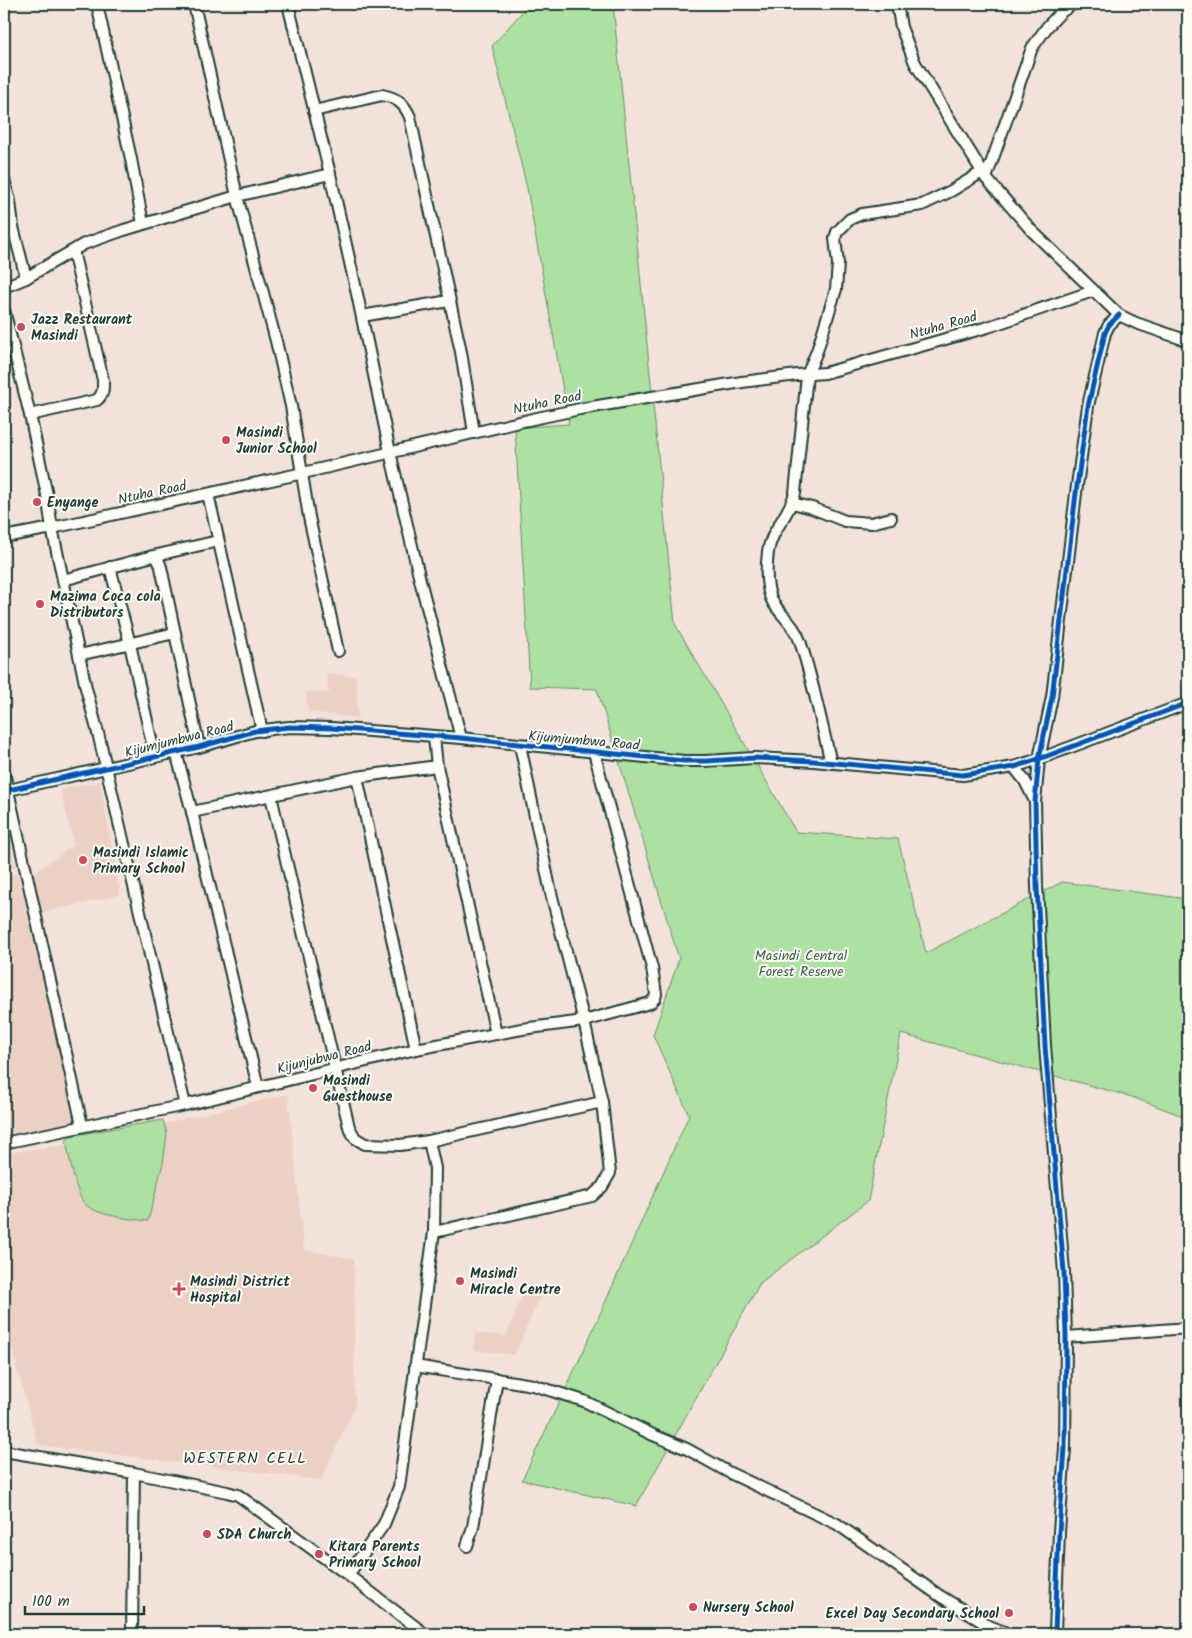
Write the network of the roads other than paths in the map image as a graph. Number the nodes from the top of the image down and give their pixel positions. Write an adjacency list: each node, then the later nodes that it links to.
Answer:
1 (97, 4): 11 (street)
2 (194, 4): 10 (street)
3 (288, 4): 6 (street)
4 (897, 4): 8 (street)
5 (1073, 4): 8 (street)
6 (314, 111): 7 (street); 16 (street)
7 (330, 174): 10 (street); 19 (street)
8 (984, 175): 15 (street); 21 (street)
9 (4, 180): 13 (street)
10 (237, 196): 11 (street); 25 (street)
11 (143, 224): 12 (street)
12 (73, 251): 13 (street); 22 (street)
13 (26, 278): 14 (street)
14 (4, 287)
15 (1093, 291): 18 (street); 21 (street, Ntuha Road)
16 (449, 301): 19 (street); 23 (street)
17 (4, 310): 22 (street)
18 (1119, 315): 20 (street); 48 (street)
19 (362, 316): 24 (street)
20 (1188, 341)
21 (808, 375): 23 (street, Ntuha Road); 27 (street)
22 (30, 415): 29 (street)
23 (474, 432): 24 (street, Ntuha Road)
24 (390, 452): 25 (street, Ntuha Road); 42 (street)
25 (303, 473): 26 (street, Ntuha Road); 37 (street)
26 (208, 494): 29 (street, Ntuha Road); 31 (street)
27 (792, 503): 28 (street); 49 (street)
28 (891, 518)
29 (52, 528): 30 (street, Ntuha Road); 34 (street)
30 (4, 537)
31 (218, 541): 32 (street); 40 (street)
32 (152, 556): 33 (street); 35 (street)
33 (110, 567): 34 (street); 36 (street)
34 (63, 580): 38 (street)
35 (175, 633): 36 (street); 44 (street)
36 (130, 644): 38 (street); 47 (street)
37 (338, 651)
38 (79, 655): 52 (street)
39 (1188, 703): 48 (street, Kijumjumbwa Road)
40 (262, 730): 41 (street, Kijumjumbwa Road); 44 (street, Kijumjumbwa Road)
41 (434, 737): 42 (street, Kijumjumbwa Road); 50 (street)
42 (461, 738): 43 (street, Kijumjumbwa Road)
43 (520, 745): 46 (street, Kijumjumbwa Road); 59 (street)
44 (199, 747): 45 (street, Kijumjumbwa Road)
45 (176, 752): 47 (street, Kijumjumbwa Road); 58 (street)
46 (594, 752): 49 (street, Kijumjumbwa Road); 59 (street, Kijunjubwa Road)
47 (155, 757): 52 (street, Kijumjumbwa Road)
48 (1039, 759): 51 (street, Kijumjumbwa Road); 57 (street)
49 (831, 763): 51 (street, Kijumjumbwa Road)
50 (437, 766): 54 (street); 60 (street)
51 (1014, 767): 57 (street)
52 (106, 769): 55 (street, Kijumjumbwa Road); 65 (street)
53 (4, 772): 55 (street)
54 (357, 777): 56 (street); 61 (street)
55 (6, 791): 66 (street)
56 (271, 796): 58 (street); 62 (street)
57 (1035, 802): 71 (street)
58 (192, 812): 63 (street)
59 (584, 1021): 60 (street, Kijunjubwa Road); 64 (street)
60 (496, 1034): 61 (street, Kijunjubwa Road)
61 (416, 1049): 62 (street, Kijunjubwa Road)
62 (335, 1068): 63 (street, Kijunjubwa Road); 67 (street)
63 (258, 1087): 65 (street, Kijunjubwa Road)
64 (602, 1102): 67 (street); 69 (street)
65 (185, 1105): 66 (street, Kijunjubwa Road)
66 (82, 1126): 68 (street, Kijunjubwa Road)
67 (429, 1141): 69 (street)
68 (4, 1143)
69 (434, 1232): 72 (street)
70 (1188, 1328): 71 (street)
71 (1066, 1337): 79 (street)
72 (415, 1366): 73 (street); 77 (street)
73 (497, 1379): 76 (street); 78 (street)
74 (4, 1451): 75 (street)
75 (134, 1473): 77 (street); 80 (street)
76 (467, 1546)
77 (348, 1575): 81 (street)
78 (986, 1630): 82 (street)
79 (1055, 1633)
80 (132, 1634)
81 (425, 1634)
82 (1008, 1634)

